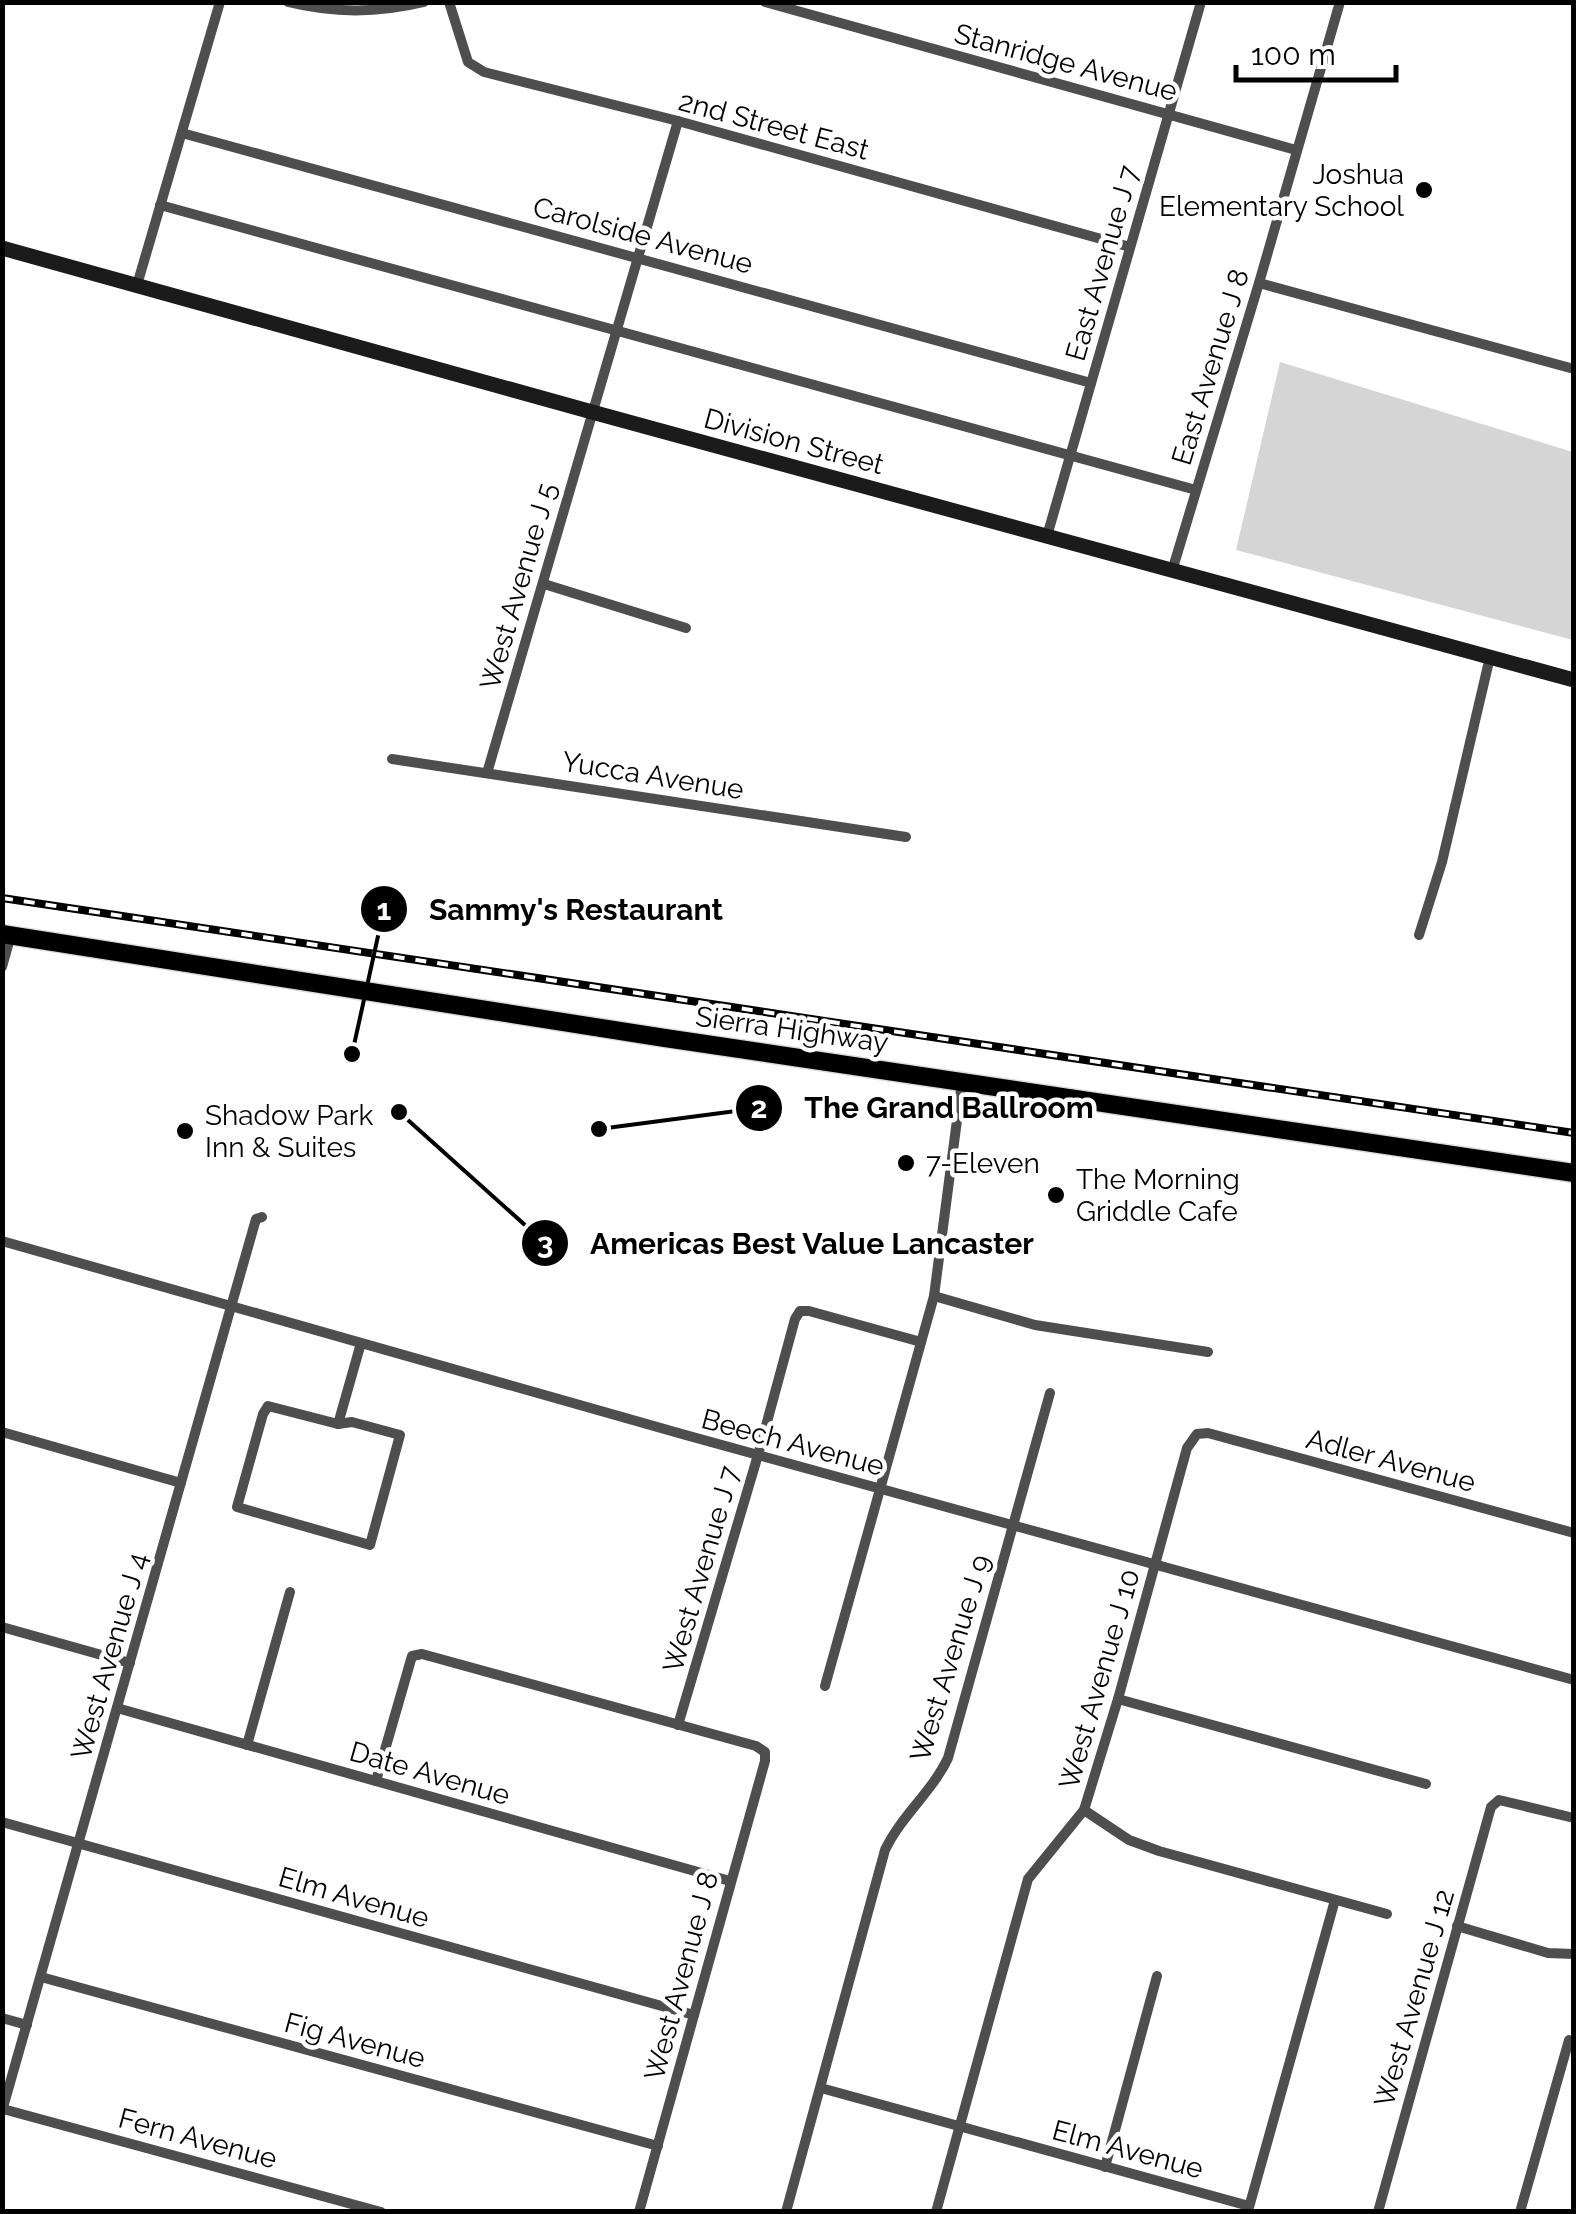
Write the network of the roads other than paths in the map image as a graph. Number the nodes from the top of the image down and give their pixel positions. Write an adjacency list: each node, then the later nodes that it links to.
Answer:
1 (220, 2): 10 (street)
2 (288, 2): 3 (street)
3 (424, 2)
4 (449, 2): 9 (street, 2nd Street East)
5 (766, 2): 8 (street, Stanridge Avenue)
6 (1202, 2): 8 (street, East Avenue J 7)
7 (1340, 2): 11 (street, East Avenue J 8)
8 (1169, 113): 11 (street, Stanridge Avenue); 13 (street, East Avenue J 7)
9 (678, 122): 13 (street, 2nd Street East); 15 (street, West Avenue J 5)
10 (182, 133): 12 (street); 15 (street, Carolside Avenue)
11 (1296, 150): 16 (street, East Avenue J 8)
12 (160, 205): 17 (street); 18 (street)
13 (1130, 247): 20 (street, East Avenue J 7)
14 (2, 248): 17 (main road, Division Street)
15 (637, 257): 18 (street, West Avenue J 5); 20 (street, Carolside Avenue)
16 (1259, 282): 19 (street); 23 (street, East Avenue J 8)
17 (137, 285): 21 (main road, Division Street)
18 (616, 330): 21 (street, West Avenue J 5); 22 (street)
19 (1574, 370)
20 (1091, 383): 22 (street, East Avenue J 7)
21 (592, 412): 24 (main road, Division Street); 26 (street, West Avenue J 5)
22 (1070, 455): 23 (street); 24 (street, East Avenue J 7)
23 (1196, 490): 25 (street, East Avenue J 8)
24 (1047, 536): 25 (main road, Division Street)
25 (1172, 571): 28 (main road, Division Street)
26 (544, 584): 27 (street); 31 (street, West Avenue J 5)
27 (686, 628)
28 (1490, 657): 29 (main road, Division Street); 34 (street)
29 (1574, 680)
30 (392, 758): 31 (street, Yucca Avenue)
31 (487, 772): 32 (street, Yucca Avenue)
32 (906, 838)
33 (7, 934): 35 (street); 36 (main road, Sierra Highway)
34 (1418, 936)
35 (2, 966)
36 (962, 1082): 37 (main road, Sierra Highway); 40 (street)
37 (1574, 1174)
38 (262, 1218): 41 (street, West Avenue J 4)
39 (2, 1241): 41 (street, Beech Avenue)
40 (934, 1296): 43 (street); 44 (street)
41 (232, 1306): 42 (street, Beech Avenue); 50 (street, West Avenue J 4)
42 (361, 1342): 46 (street); 49 (street, Beech Avenue)
43 (921, 1342): 49 (street, West Avenue J 7); 51 (street)
44 (1208, 1352)
45 (1050, 1393): 52 (street, West Avenue J 9)
46 (338, 1424): 46 (street)
47 (2, 1432): 50 (street)
48 (1197, 1434): 53 (street, Adler Avenue); 54 (street, West Avenue J 10)
49 (758, 1455): 51 (street, Beech Avenue); 62 (street, West Avenue J 7)
50 (181, 1482): 57 (street, West Avenue J 4)
51 (880, 1489): 52 (street, Beech Avenue); 59 (street)
52 (1015, 1526): 54 (street, Beech Avenue); 81 (street, West Avenue J 9)
53 (1574, 1534)
54 (1155, 1565): 58 (street, Beech Avenue); 60 (street, West Avenue J 10)
55 (290, 1592): 63 (street)
56 (2, 1627): 57 (street)
57 (130, 1663): 61 (street, West Avenue J 4)
58 (1574, 1680)
59 (825, 1686)
60 (1118, 1699): 65 (street); 66 (street, West Avenue J 10)
61 (117, 1708): 63 (street, Date Avenue); 69 (street, West Avenue J 4)
62 (678, 1725): 64 (street); 70 (street, West Avenue J 8)
63 (247, 1745): 64 (street, Date Avenue)
64 (376, 1781): 70 (street, Date Avenue)
65 (1426, 1784)
66 (1084, 1810): 71 (street); 83 (street, West Avenue J 10)
67 (1574, 1818): 73 (street, West Avenue J 12)
68 (2, 1822): 69 (street, Elm Avenue)
69 (79, 1844): 76 (street, West Avenue J 4); 77 (street, Elm Avenue)
70 (730, 1881): 77 (street, West Avenue J 8)
71 (1335, 1900): 72 (street); 86 (street)
72 (1387, 1914)
73 (1458, 1926): 74 (street); 91 (street, West Avenue J 12)
74 (1574, 1954)
75 (1156, 1976): 85 (street)
76 (41, 1977): 79 (street, West Avenue J 4); 84 (street, Fig Avenue)
77 (694, 2015): 84 (street, West Avenue J 8)
78 (2, 2018): 79 (street)
79 (27, 2025): 82 (street, West Avenue J 4)
80 (1569, 2040): 92 (street)
81 (821, 2088): 83 (street, Elm Avenue); 89 (street, West Avenue J 9)
82 (3, 2110): 87 (street, Fern Avenue)
83 (960, 2126): 85 (street, Elm Avenue); 90 (street, West Avenue J 10)
84 (658, 2146): 88 (street, West Avenue J 8)
85 (1105, 2166): 86 (street, Elm Avenue)
86 (1249, 2209)
87 (381, 2212)
88 (639, 2212)
89 (786, 2212)
90 (936, 2212)
91 (1378, 2212)
92 (1520, 2212)

